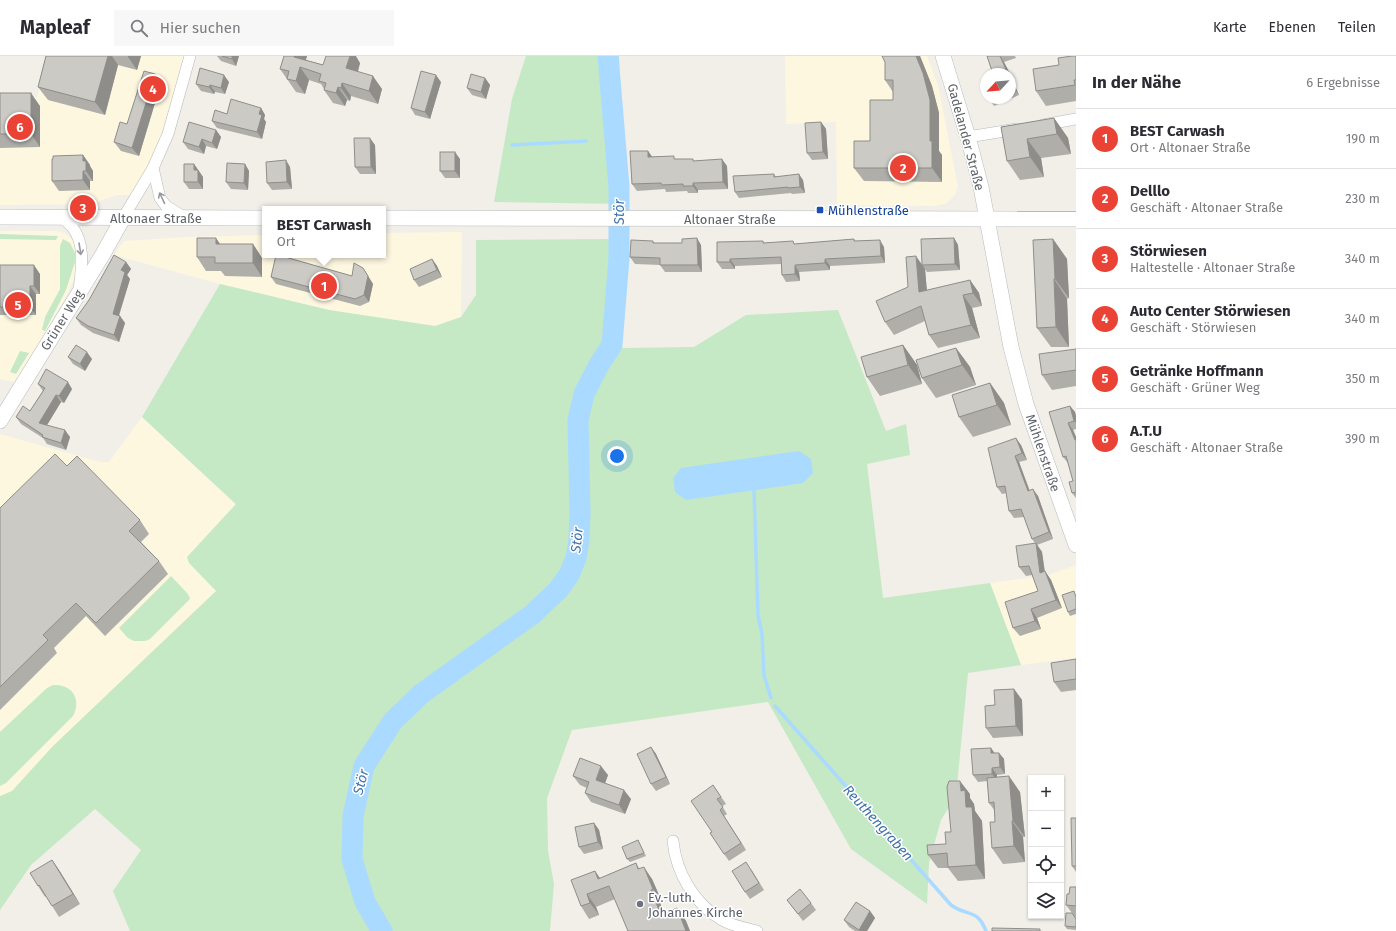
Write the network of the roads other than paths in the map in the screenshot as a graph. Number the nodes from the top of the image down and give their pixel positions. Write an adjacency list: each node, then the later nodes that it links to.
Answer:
1 (190, 56): 5 (street)
2 (943, 56): 4 (main road, Gadelander Straße)
3 (1076, 119): 4 (street)
4 (968, 137): 12 (main road, Gadelander Straße)
5 (153, 168): 8 (street, one-way to 5); 9 (street)
6 (0, 217): 7 (main road, Altonaer Straße)
7 (61, 217): 9 (main road, Altonaer Straße); 14 (street, one-way to 14)
8 (184, 217): 9 (main road, Altonaer Straße); 10 (main road, Altonaer Straße)
9 (123, 218): 14 (main road, Grüner Weg)
10 (262, 218)
11 (386, 218): 12 (main road, Altonaer Straße)
12 (986, 219): 13 (main road, Altonaer Straße); 16 (main road, Mühlenstraße)
13 (1076, 219)
14 (78, 294): 15 (main road, Grüner Weg)
15 (0, 421)
16 (1076, 545)
17 (673, 841): 18 (street)
18 (757, 931)

